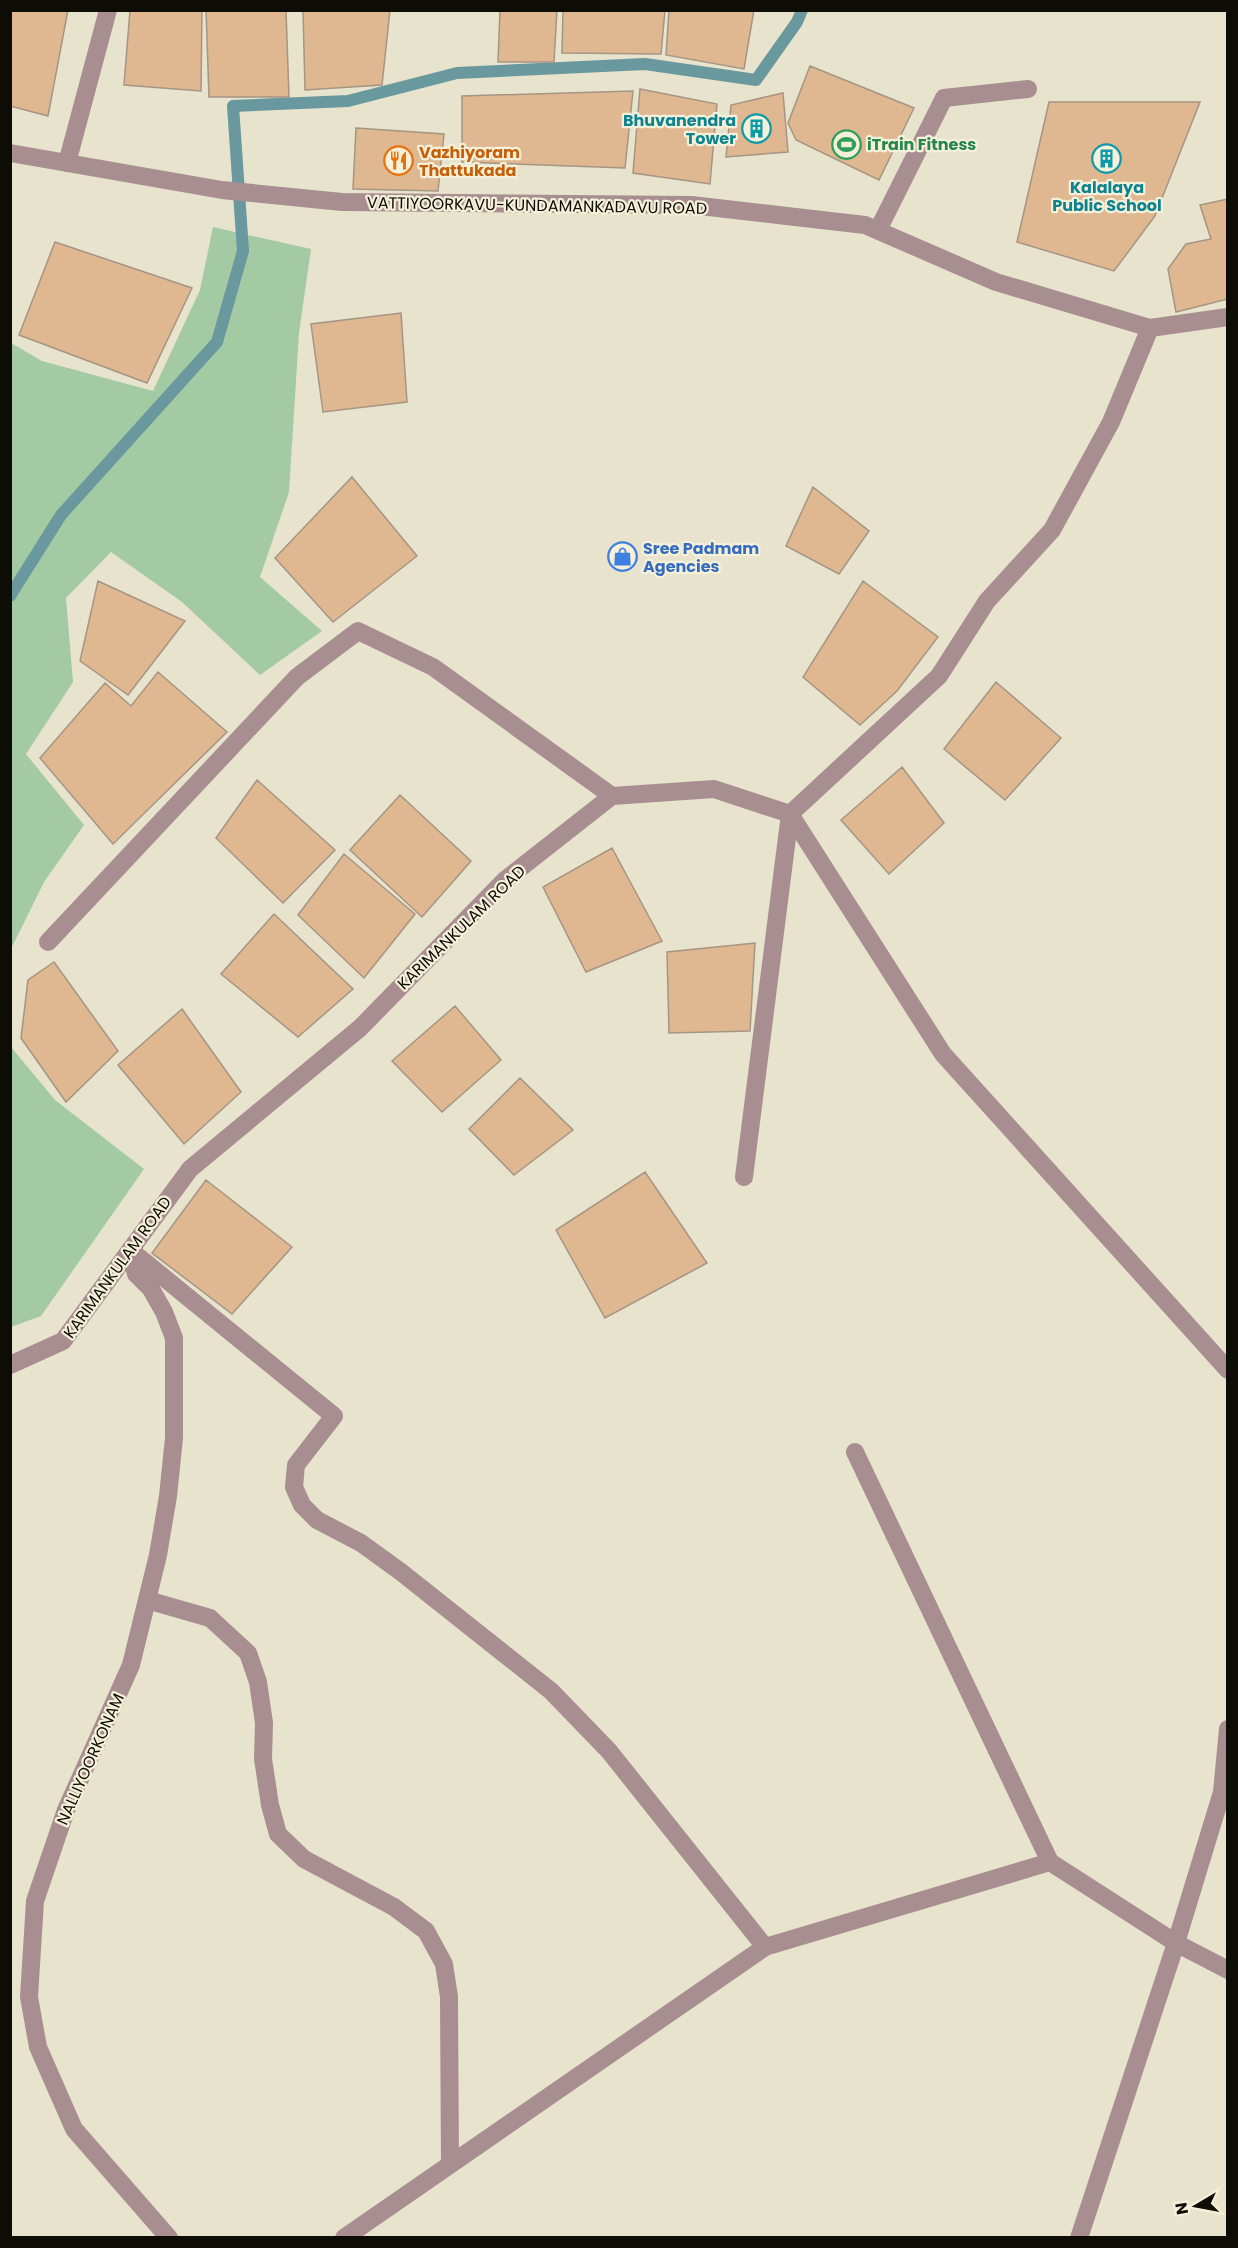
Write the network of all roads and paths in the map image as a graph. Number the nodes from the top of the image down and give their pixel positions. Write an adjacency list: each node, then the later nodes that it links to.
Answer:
1 (108, 10): 4 (street)
2 (1028, 90): 5 (street)
3 (10, 153): 4 (street, VATTIYOORKAVU-KUNDAMANKADAVU ROAD)
4 (67, 164): 5 (street, VATTIYOORKAVU-KUNDAMANKADAVU ROAD)
5 (878, 230): 7 (street, VATTIYOORKAVU-KUNDAMANKADAVU ROAD)
6 (1227, 317): 7 (street, VATTIYOORKAVU-KUNDAMANKADAVU ROAD)
7 (1150, 328): 9 (street)
8 (612, 796): 9 (street); 10 (street); 12 (street, KARIMANKULAM ROAD)
9 (790, 814): 11 (street); 14 (street)
10 (48, 942)
11 (744, 1177)
12 (130, 1250): 13 (street, KARIMANKULAM ROAD); 16 (street, NALLIYOORKONAM); 20 (street)
13 (10, 1365)
14 (1227, 1370)
15 (855, 1452): 18 (street)
16 (147, 1600): 22 (street); 23 (street, NALLIYOORKONAM)
17 (1227, 1729): 19 (street)
18 (1050, 1862): 19 (street); 20 (street)
19 (1176, 1943): 21 (street); 25 (street)
20 (765, 1947): 22 (street)
21 (1227, 1970)
22 (450, 2165): 24 (street)
23 (169, 2238)
24 (344, 2238)
25 (1079, 2238)

